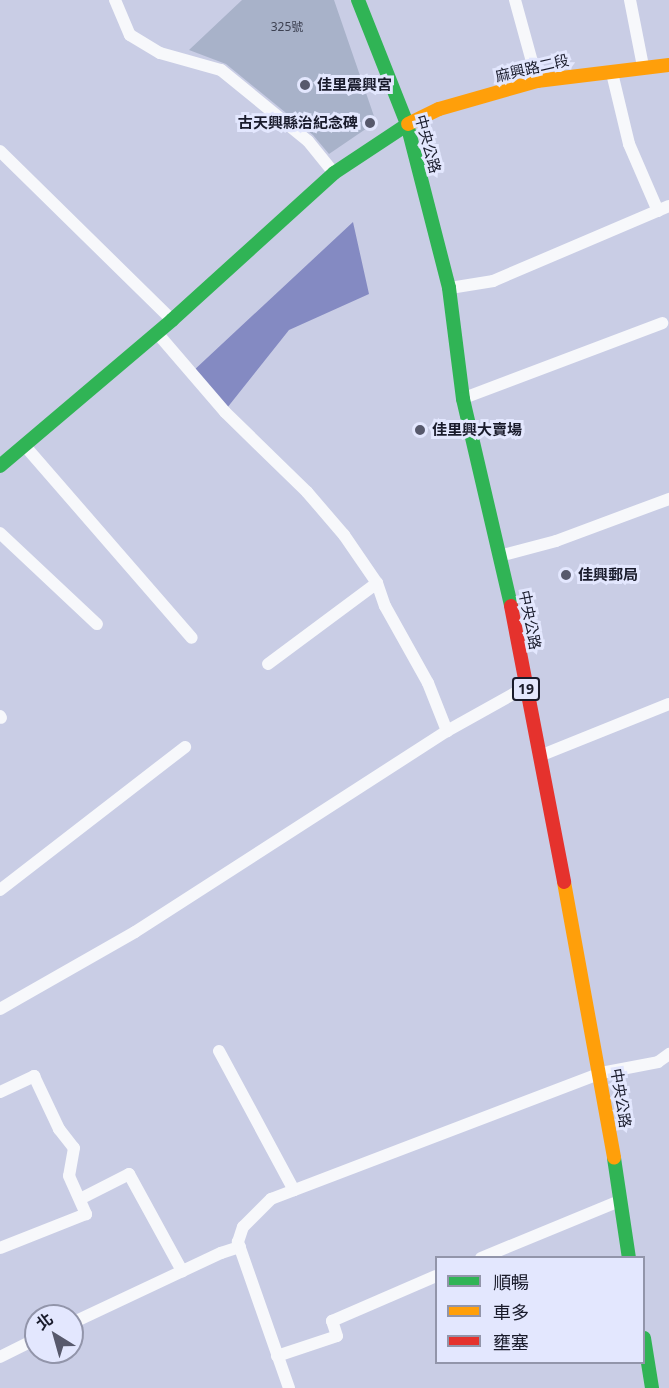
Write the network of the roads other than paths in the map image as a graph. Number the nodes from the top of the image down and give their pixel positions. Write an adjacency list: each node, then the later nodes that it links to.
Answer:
1 (115, 0): 11 (lane)
2 (358, 0): 9 (main road, 中央公路 / 19)
3 (515, 0): 8 (lane)
4 (630, 0): 6 (lane)
5 (669, 65): 6 (main road, 麻興路二段)
6 (643, 69): 7 (main road, 麻興路二段)
7 (612, 71): 8 (main road, 麻興路二段); 12 (lane)
8 (537, 81): 9 (main road, 麻興路二段)
9 (407, 124): 11 (main road, 麻興路二段); 13 (main road, 中央公路 / 19)
10 (0, 151): 14 (lane)
11 (333, 173): 14 (main road, 麻興路二段)
12 (664, 209): 13 (lane)
13 (449, 288): 17 (main road, 中央公路 / 19)
14 (172, 320): 16 (main road, 麻興路二段)
15 (662, 323): 17 (lane)
16 (157, 333): 18 (main road, 麻興路二段); 23 (lane)
17 (463, 399): 22 (main road, 中央公路 / 19)
18 (25, 446): 19 (main road, 麻興路二段); 25 (lane)
19 (1, 462)
20 (669, 499): 22 (lane)
21 (0, 533): 24 (lane)
22 (501, 556): 27 (main road, 中央公路 / 19)
23 (377, 583): 26 (lane); 29 (lane)
24 (97, 624)
25 (192, 638)
26 (268, 664)
27 (525, 687): 29 (lane); 31 (main road, 中央公路 / 19)
28 (669, 704): 31 (lane)
29 (447, 731): 33 (lane)
30 (185, 747): 32 (lane)
31 (539, 757): 36 (main road, 中央公路 / 19)
32 (0, 890)
33 (0, 1009)
34 (219, 1051): 38 (lane)
35 (669, 1054): 36 (lane)
36 (601, 1072): 38 (lane); 40 (main road, 中央公路 / 19)
37 (0, 1092): 39 (lane)
38 (294, 1191): 41 (lane)
39 (80, 1199): 42 (lane); 45 (lane)
40 (619, 1201): 43 (lane); 44 (main road, 中央公路 / 19)
41 (240, 1247): 45 (lane); 50 (lane)
42 (0, 1248)
43 (483, 1256)
44 (629, 1256)
45 (182, 1271): 47 (lane)
46 (435, 1276): 50 (lane)
47 (84, 1317)
48 (645, 1341): 53 (main road)
49 (24, 1345): 51 (lane)
50 (277, 1356): 52 (lane)
51 (0, 1357)
52 (289, 1388)
53 (652, 1388)

